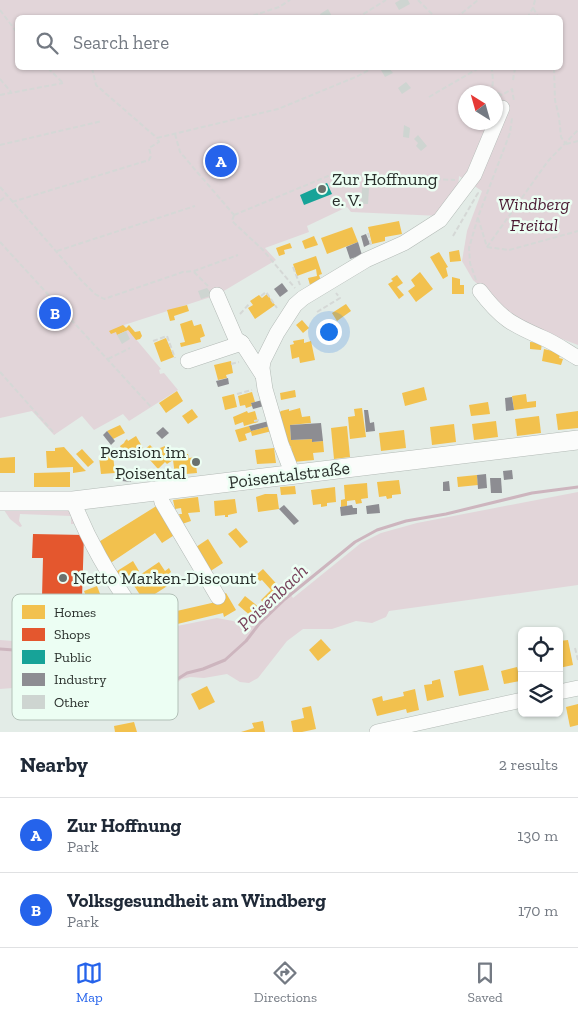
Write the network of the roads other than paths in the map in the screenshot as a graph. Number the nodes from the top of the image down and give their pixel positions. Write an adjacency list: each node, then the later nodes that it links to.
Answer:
1 (509, 111): 7 (street)
2 (480, 292): 5 (street)
3 (217, 296): 4 (street)
4 (242, 343): 6 (street); 7 (street)
5 (578, 358)
6 (182, 363)
7 (263, 380): 9 (street)
8 (578, 440): 9 (main road, Poisentalstraße)
9 (290, 476): 10 (main road, Poisentalstraße)
10 (159, 490): 12 (main road, Poisentalstraße); 14 (street)
11 (0, 501): 12 (main road, Poisentalstraße)
12 (73, 501): 13 (street)
13 (122, 594)
14 (218, 597)
15 (578, 688): 16 (street)
16 (563, 691)
17 (518, 701): 18 (street)
18 (377, 732)

